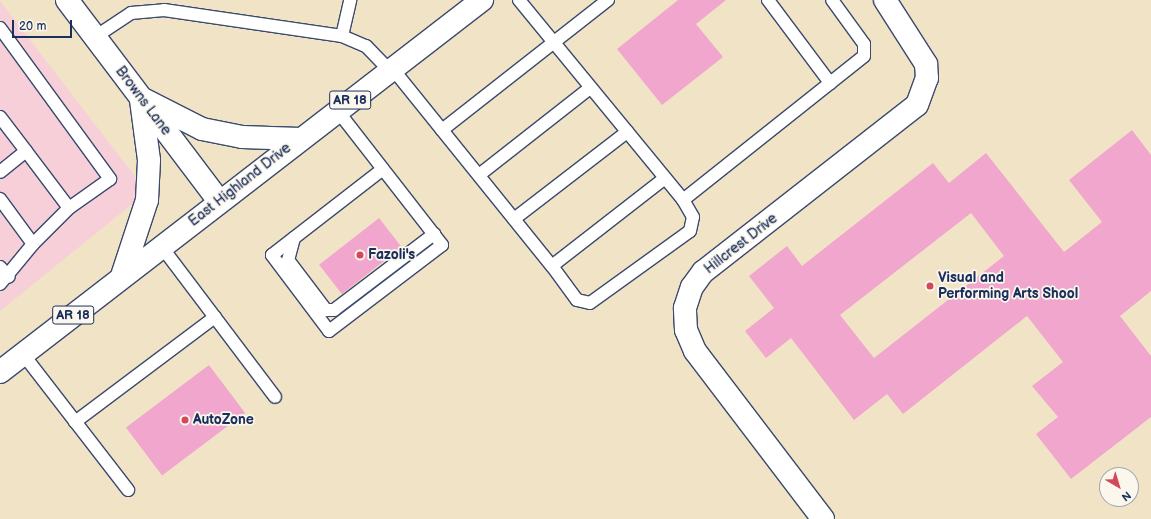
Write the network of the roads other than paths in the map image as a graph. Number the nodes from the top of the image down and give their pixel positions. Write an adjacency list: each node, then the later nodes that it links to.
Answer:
1 (67, 0): 11 (street, Browns Lane)
2 (350, 0): 10 (lane)
3 (482, 0): 13 (street, East Highland Drive / AR 18)
4 (519, 0): 12 (lane)
5 (608, 0): 12 (lane)
6 (768, 0): 14 (lane)
7 (832, 0): 14 (lane)
8 (885, 0): 46 (street, Hillcrest Drive)
9 (0, 28): 30 (lane)
10 (342, 36): 11 (lane); 13 (lane)
11 (95, 37): 16 (street, Browns Lane)
12 (553, 42): 15 (lane); 19 (lane)
13 (391, 69): 17 (street, East Highland Drive / AR 18); 19 (lane)
14 (830, 83): 28 (lane)
15 (590, 88): 20 (lane); 25 (lane)
16 (141, 99): 21 (street); 29 (street, Browns Lane); 38 (street)
17 (337, 110): 21 (street, East Highland Drive / AR 18); 23 (lane)
18 (0, 117): 22 (lane)
19 (442, 130): 25 (lane)
20 (627, 132): 26 (lane); 31 (lane)
21 (300, 139): 29 (street, East Highland Drive / AR 18)
22 (26, 151): 24 (lane); 30 (lane)
23 (383, 169): 32 (lane); 33 (lane)
24 (0, 172)
25 (479, 175): 31 (lane)
26 (665, 178): 28 (lane); 36 (lane)
27 (0, 199): 34 (lane)
28 (683, 200): 36 (lane)
29 (218, 201): 35 (street, East Highland Drive / AR 18)
30 (69, 208): 34 (lane)
31 (514, 219): 36 (lane)
32 (434, 234): 33 (lane); 33 (lane)
33 (295, 237)
34 (33, 244): 39 (lane)
35 (161, 246): 38 (street, East Highland Drive / AR 18); 40 (lane)
36 (552, 266)
37 (0, 267): 39 (lane)
38 (122, 276): 41 (street, East Highland Drive / AR 18)
39 (4, 281)
40 (215, 317): 43 (lane); 44 (lane)
41 (23, 354): 42 (street, East Highland Drive / AR 18); 44 (lane)
42 (0, 372)
43 (275, 397)
44 (75, 422): 45 (lane)
45 (128, 490)
46 (823, 519)

